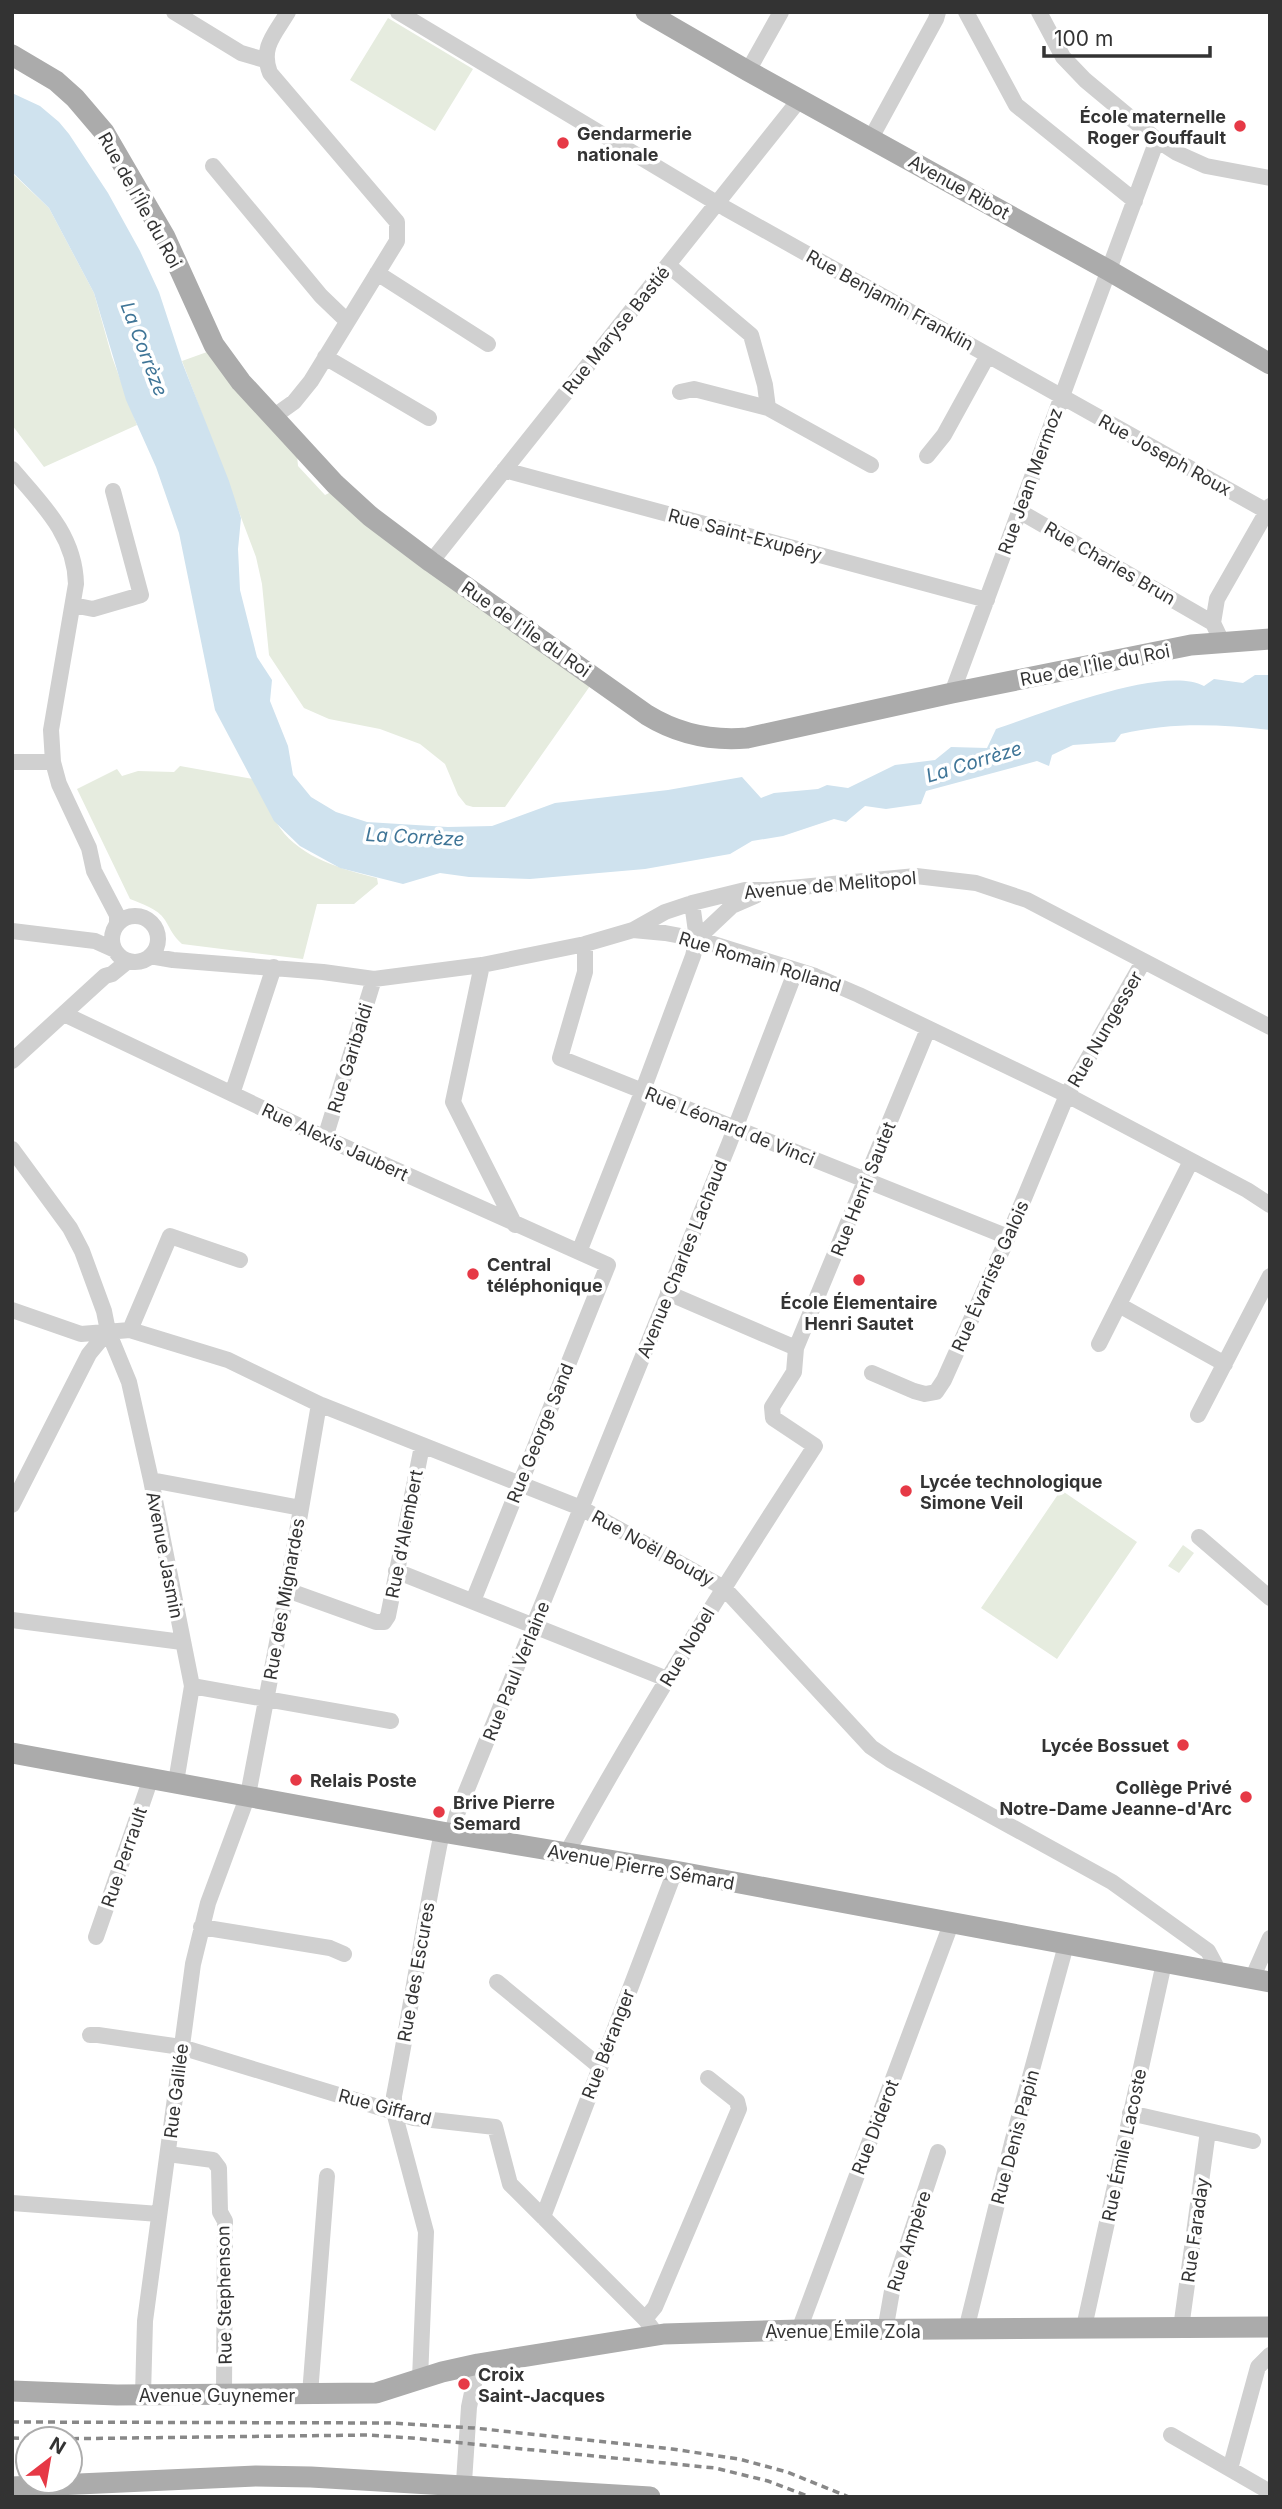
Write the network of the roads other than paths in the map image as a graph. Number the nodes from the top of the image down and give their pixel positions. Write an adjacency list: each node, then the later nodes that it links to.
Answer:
1 (288, 12): 10 (street)
2 (398, 12): 18 (street, Rue Benjamin Franklin)
3 (646, 12): 11 (main road, Avenue Ribot)
4 (781, 12): 11 (street)
5 (938, 12): 13 (street)
6 (966, 12): 17 (street)
7 (1039, 12): 14 (street)
8 (167, 14): 10 (street)
9 (12, 55): 31 (main road, Rue de l'Île du Roi)
10 (265, 60): 21 (street)
11 (748, 71): 12 (main road, Avenue Ribot)
12 (800, 99): 13 (main road, Avenue Ribot); 18 (street, Rue Maryse Bastié)
13 (871, 138): 20 (main road, Avenue Ribot)
14 (1157, 140): 16 (street); 17 (street, Rue Jean Mermoz)
15 (213, 166): 22 (street)
16 (1270, 178)
17 (1135, 201): 20 (street, Rue Jean Mermoz)
18 (718, 204): 19 (street, Rue Maryse Bastié); 24 (street, Rue Benjamin Franklin)
19 (668, 265): 29 (street); 35 (street, Rue Maryse Bastié)
20 (1108, 270): 26 (main road, Avenue Ribot); 28 (street, Rue Jean Mermoz)
21 (377, 273): 22 (street); 23 (street)
22 (347, 321): 25 (street)
23 (488, 344)
24 (988, 355): 28 (street, Rue Benjamin Franklin); 32 (street)
25 (325, 357): 30 (street); 31 (street)
26 (1270, 364)
27 (680, 392): 29 (street)
28 (1061, 397): 37 (street, Rue Jean Mermoz); 38 (street, Rue Joseph Roux)
29 (768, 408): 33 (street)
30 (429, 418)
31 (278, 422): 39 (main road, Rue de l'Île du Roi)
32 (927, 456)
33 (871, 465)
34 (12, 469): 41 (street)
35 (505, 470): 39 (street, Rue Maryse Bastié); 40 (street, Rue Saint-Exupéry)
36 (113, 491): 41 (street)
37 (1019, 511): 40 (street, Rue Jean Mermoz); 42 (street, Rue Charles Brun)
38 (1269, 511): 42 (street)
39 (431, 562): 44 (main road, Rue de l'Île du Roi)
40 (987, 600): 44 (street, Rue Jean Mermoz)
41 (73, 605): 46 (street)
42 (1211, 631): 43 (main road, Rue de l'Île du Roi); 44 (main road, Rue de l'Île du Roi)
43 (1270, 639)
44 (953, 693)
45 (12, 762): 46 (street)
46 (53, 762): 47 (street)
47 (89, 848): 50 (street); 51 (street)
48 (770, 890): 49 (street, Avenue de Melitopol); 55 (street); 59 (street, Avenue de Melitopol)
49 (692, 902): 53 (street, Avenue de Melitopol); 55 (street)
50 (142, 916): 51 (street); 52 (street)
51 (116, 926): 54 (street); 57 (street)
52 (156, 928): 58 (street); 60 (street, Rue Romain Rolland)
53 (633, 930): 55 (street, Rue Romain Rolland); 56 (street, Rue Romain Rolland)
54 (16, 931): 57 (street)
55 (697, 939): 63 (street, Rue Romain Rolland); 69 (street)
56 (585, 944): 61 (street, Rue Romain Rolland); 69 (street, Rue Léonard de Vinci)
57 (120, 954): 58 (street); 65 (street)
58 (150, 956): 60 (street, Rue Romain Rolland)
59 (1143, 962): 66 (street, Avenue de Melitopol); 71 (street, Rue Nungesser)
60 (247, 965): 62 (street, Rue Romain Rolland)
61 (482, 965): 64 (street, Rue Romain Rolland); 78 (street)
62 (274, 967): 64 (street, Rue Romain Rolland); 70 (street)
63 (796, 970): 67 (street, Rue Romain Rolland); 72 (street, Avenue Charles Lachaud)
64 (374, 979): 73 (street, Rue Garibaldi)
65 (64, 1014): 68 (street); 70 (street, Rue Alexis Jaubert)
66 (1270, 1027)
67 (928, 1029): 71 (street, Rue Romain Rolland); 76 (street, Rue Henri Sautet)
68 (12, 1061)
69 (643, 1090): 72 (street, Rue Léonard de Vinci); 80 (street)
70 (232, 1094): 73 (street, Rue Alexis Jaubert)
71 (1067, 1096): 75 (street, Rue Romain Rolland); 79 (street, Rue Évariste Galois)
72 (735, 1128): 76 (street, Rue Léonard de Vinci); 84 (street, Avenue Charles Lachaud)
73 (325, 1138): 78 (street, Rue Alexis Jaubert)
74 (12, 1149): 88 (street, Avenue Jasmin)
75 (1191, 1161): 77 (street, Rue Romain Rolland); 85 (street)
76 (866, 1181): 79 (street, Rue Léonard de Vinci); 90 (street, Rue Henri Sautet)
77 (1270, 1205)
78 (515, 1225): 80 (street, Rue Alexis Jaubert)
79 (1008, 1237): 92 (street, Rue Évariste Galois)
80 (579, 1252): 82 (street, Rue Alexis Jaubert)
81 (240, 1260): 87 (street)
82 (608, 1265): 97 (street, Rue George Sand)
83 (1270, 1276): 91 (street)
84 (668, 1293): 90 (street); 100 (street, Avenue Charles Lachaud)
85 (1119, 1305): 89 (street); 91 (street)
86 (12, 1310): 88 (street, Rue Noël Boudy)
87 (130, 1330): 88 (street, Rue Noël Boudy); 93 (street, Rue Noël Boudy)
88 (108, 1331): 96 (street, Avenue Jasmin); 98 (street)
89 (1099, 1344)
90 (796, 1349): 103 (street, Rue Nobel)
91 (1225, 1364): 94 (street)
92 (872, 1373)
93 (319, 1404): 95 (street, Rue Noël Boudy); 99 (street, Rue des Mignardes)
94 (1198, 1415)
95 (422, 1446): 97 (street, Rue Noël Boudy); 102 (street, Rue d'Alembert)
96 (151, 1480): 99 (street); 109 (street, Avenue Jasmin)
97 (519, 1483): 100 (street, Rue Noël Boudy); 106 (street, Rue George Sand)
98 (12, 1505)
99 (301, 1508): 104 (street, Rue des Mignardes)
100 (581, 1508): 103 (street, Rue Noël Boudy); 108 (street, Rue Paul Verlaine)
101 (1199, 1537): 105 (street)
102 (397, 1572): 104 (street, Rue d'Alembert); 106 (street)
103 (724, 1588): 110 (street, Rue Nobel); 128 (street, Rue Noël Boudy)
104 (287, 1590): 112 (street, Rue des Mignardes)
105 (1270, 1598)
106 (473, 1601): 108 (street)
107 (12, 1620): 109 (street)
108 (534, 1626): 110 (street); 118 (street, Rue Paul Verlaine)
109 (182, 1642): 111 (street, Avenue Jasmin)
110 (667, 1679): 119 (street, Rue Nobel)
111 (192, 1686): 112 (street); 116 (street, Avenue Jasmin)
112 (266, 1700): 113 (street); 117 (street, Rue des Mignardes)
113 (391, 1721)
114 (12, 1753): 115 (main road, Avenue Pierre Sémard)
115 (151, 1778): 116 (main road, Avenue Pierre Sémard); 123 (street, Rue Perrault)
116 (176, 1782): 117 (main road, Avenue Pierre Sémard)
117 (248, 1795): 118 (main road, Avenue Pierre Sémard); 122 (street, Rue Galilée)
118 (447, 1833): 119 (main road, Avenue Pierre Sémard); 135 (street, Rue des Escures)
119 (566, 1854): 120 (main road, Avenue Pierre Sémard)
120 (675, 1871): 121 (main road, Avenue Pierre Sémard); 133 (street, Rue Béranger)
121 (951, 1924): 125 (main road, Avenue Pierre Sémard); 149 (street, Rue Diderot)
122 (201, 1927): 126 (street); 132 (street, Rue Galilée)
123 (96, 1937)
124 (1270, 1938): 129 (street)
125 (1066, 1945): 127 (main road, Avenue Pierre Sémard); 150 (street, Rue Denis Papin)
126 (344, 1954)
127 (1164, 1963): 128 (main road, Avenue Pierre Sémard); 136 (street, Rue Émile Lacoste)
128 (1214, 1972): 129 (main road, Avenue Pierre Sémard)
129 (1261, 1980)
130 (497, 1982): 133 (street)
131 (90, 2035): 132 (street, Rue Giffard)
132 (181, 2047): 135 (street, Rue Giffard); 140 (street, Rue Galilée)
133 (599, 2066): 144 (street, Rue Béranger)
134 (708, 2078): 145 (street)
135 (394, 2112): 144 (street, Rue Giffard); 154 (street)
136 (1130, 2113): 137 (street); 146 (street, Rue Émile Lacoste)
137 (1208, 2131): 138 (street); 148 (street, Rue Faraday)
138 (1253, 2141)
139 (938, 2152): 151 (street, Rue Ampère)
140 (168, 2154): 143 (street, Rue Galilée); 158 (street, Rue Stephenson)
141 (327, 2176): 156 (street)
142 (12, 2203): 143 (street)
143 (159, 2214): 157 (street, Rue Galilée)
144 (543, 2217): 145 (street, Rue Giffard)
145 (651, 2327): 149 (main road, Avenue Émile Zola); 153 (main road, Avenue Émile Zola)
146 (1084, 2327): 148 (main road, Avenue Émile Zola); 150 (main road, Avenue Émile Zola)
147 (1270, 2327): 148 (main road, Avenue Émile Zola)
148 (1181, 2329)
149 (799, 2330): 151 (main road, Avenue Émile Zola)
150 (966, 2330): 151 (main road, Avenue Émile Zola)
151 (885, 2331)
152 (1270, 2355): 160 (street)
153 (478, 2364): 154 (main road, Avenue Émile Zola); 162 (street)
154 (420, 2378): 156 (main road, Avenue Guynemer)
155 (12, 2391): 157 (main road, Avenue Guynemer)
156 (310, 2394): 158 (main road, Avenue Guynemer)
157 (144, 2395): 158 (main road, Avenue Guynemer)
158 (224, 2395)
159 (1171, 2435): 160 (street)
160 (1230, 2469): 163 (street)
161 (12, 2487): 162 (main road)
162 (463, 2491): 164 (main road)
163 (1270, 2492)
164 (650, 2497)

